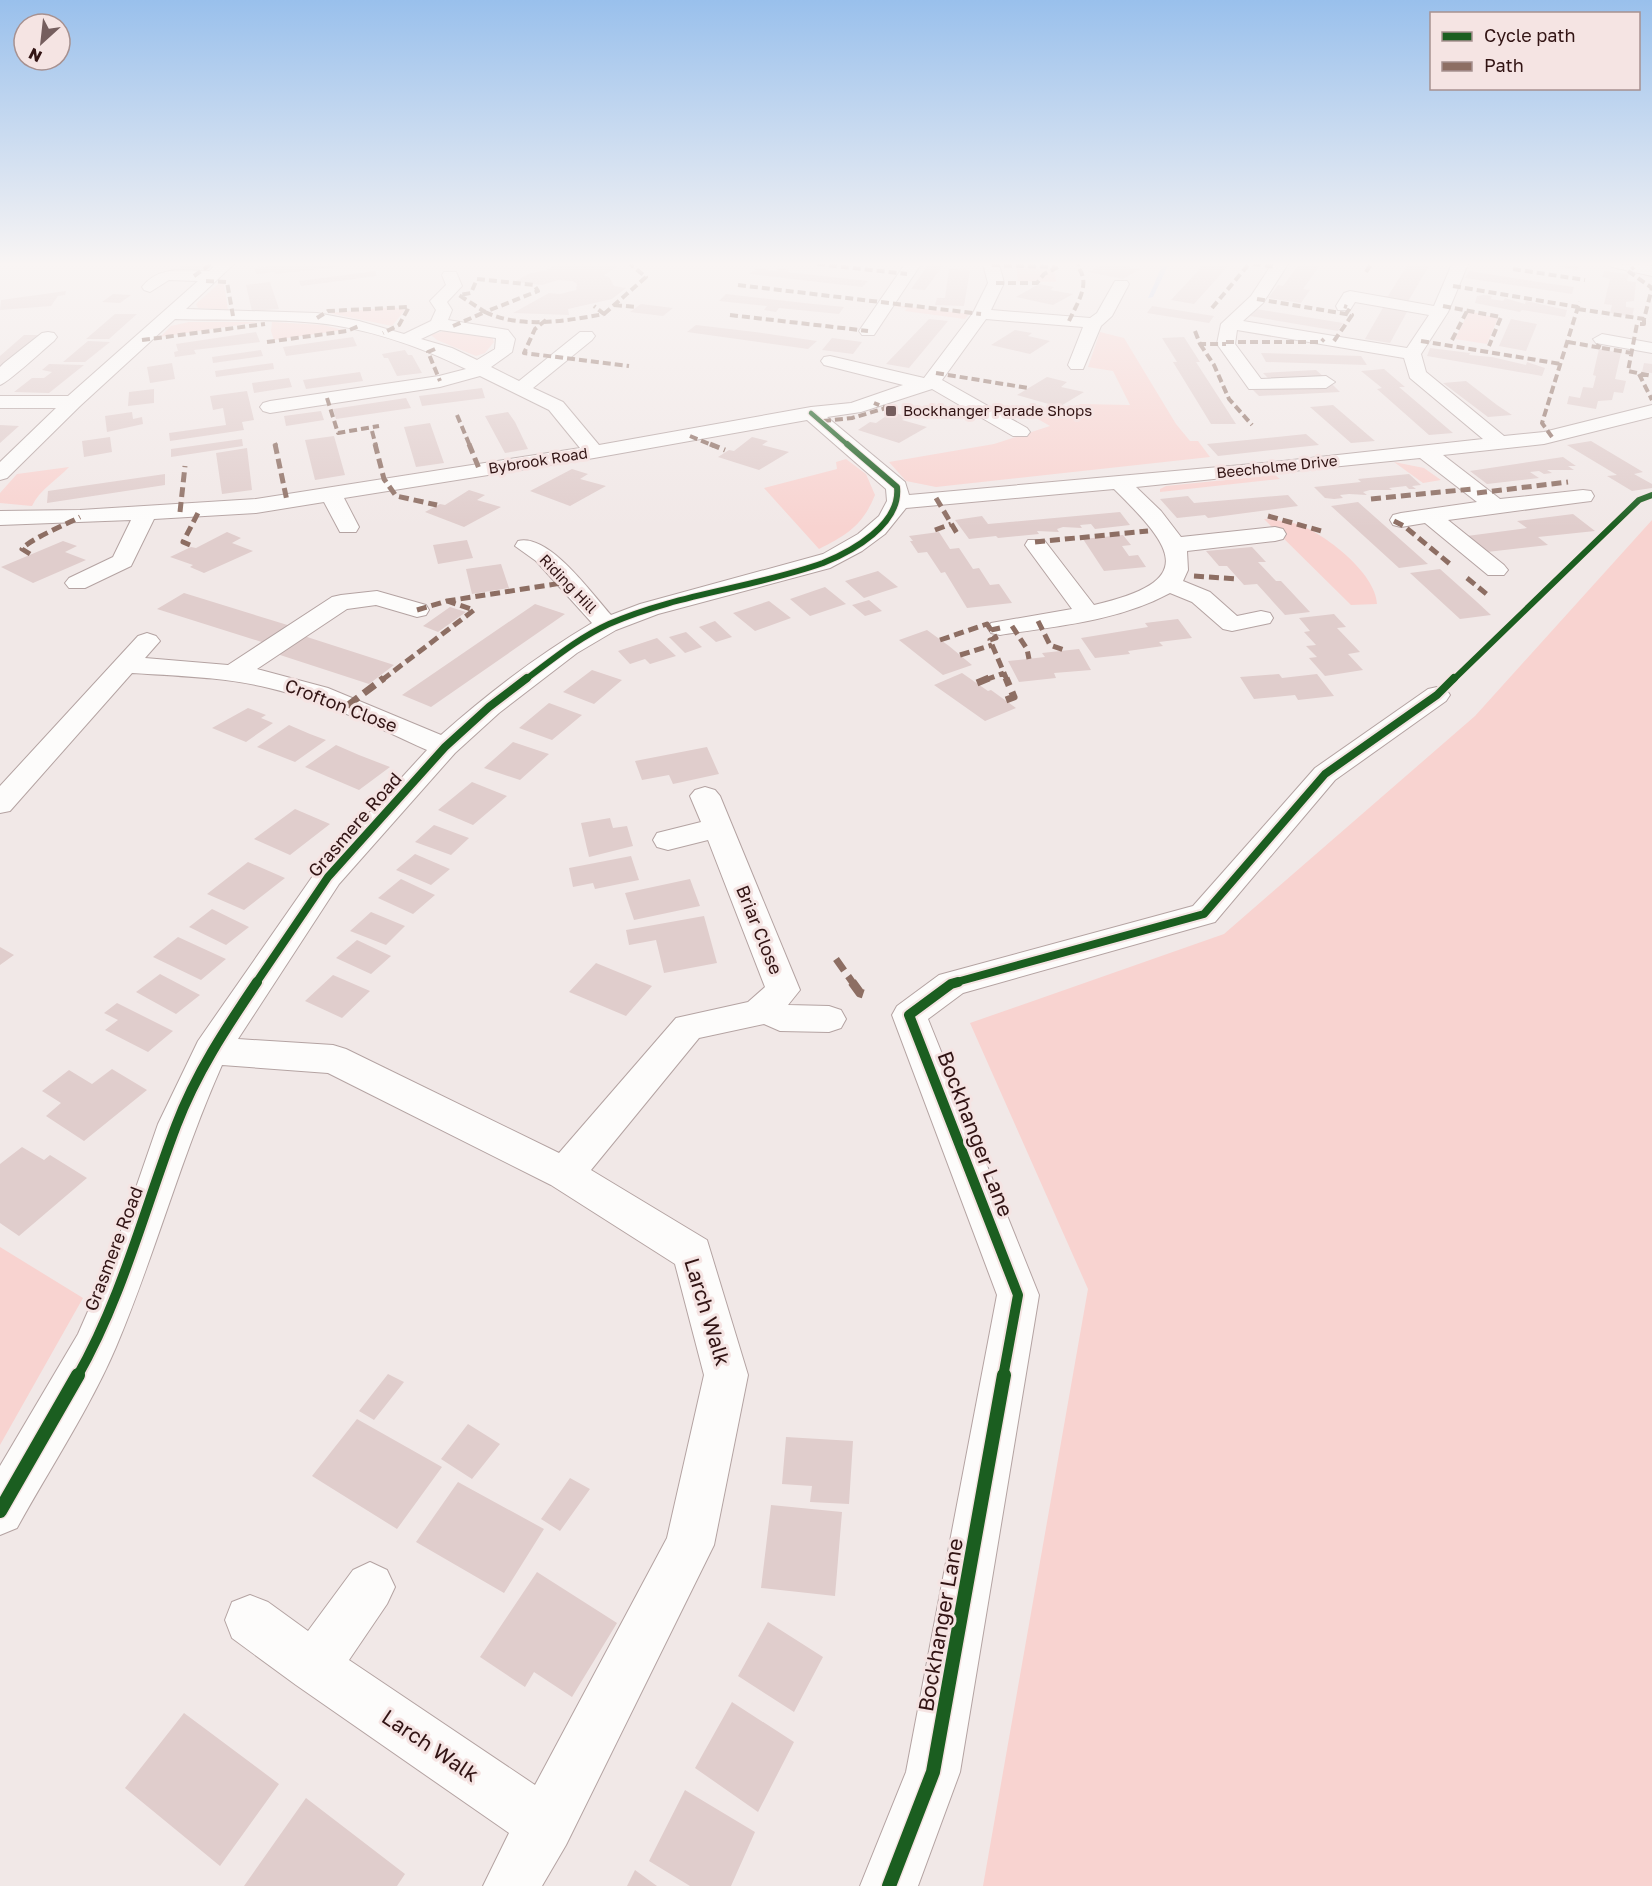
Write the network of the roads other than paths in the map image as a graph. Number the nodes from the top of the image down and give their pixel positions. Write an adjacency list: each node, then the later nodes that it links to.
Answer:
1 (29, 352): 14 (street)
2 (127, 352): 19 (street)
3 (446, 352): 13 (street)
4 (503, 352): 13 (street)
5 (566, 352): 17 (street)
6 (952, 352): 16 (street)
7 (1082, 352): 12 (street)
8 (1232, 352): 15 (street)
9 (1400, 352): 10 (street)
10 (1412, 354): 25 (street)
11 (830, 361): 16 (street)
12 (1077, 365)
13 (480, 369): 17 (street); 20 (street)
14 (0, 379)
15 (1326, 382)
16 (928, 384): 22 (street, Bybrook Road); 23 (street)
17 (521, 388): 26 (street)
18 (0, 402): 19 (street)
19 (73, 402): 29 (street)
20 (270, 408)
21 (1652, 411): 25 (street, Beecholme Drive)
22 (810, 413): 24 (street, Bybrook Road); 32 (street)
23 (1020, 432)
24 (656, 442): 26 (street, Bybrook Road); 28 (street)
25 (1499, 442): 27 (street, Beecholme Drive)
26 (594, 452): 31 (street, Bybrook Road)
27 (1424, 452): 30 (street, Beecholme Drive); 33 (street)
28 (674, 461)
29 (0, 474)
30 (1119, 482): 32 (street, Beecholme Drive); 42 (street)
31 (331, 495): 34 (street, Bybrook Road); 39 (street)
32 (898, 502): 51 (street, Grasmere Road)
33 (1495, 506): 35 (street); 36 (street)
34 (145, 514): 37 (street, Bybrook Road); 45 (street)
35 (1601, 514)
36 (1430, 516): 38 (street); 44 (street)
37 (0, 518)
38 (1401, 520)
39 (348, 527)
40 (1275, 534): 42 (street)
41 (1036, 545): 48 (street)
42 (1175, 545): 46 (street)
43 (526, 546): 51 (street, Riding Hill)
44 (1496, 570)
45 (77, 583)
46 (1169, 584): 48 (street); 50 (street)
47 (417, 610): 56 (street)
48 (1088, 614): 52 (street)
49 (1261, 618): 50 (street)
50 (1232, 624): 54 (street)
51 (607, 625): 58 (street, Grasmere Road)
52 (1000, 628)
53 (147, 641): 55 (street)
54 (1246, 646)
55 (126, 665): 56 (street, Crofton Close); 60 (street)
56 (232, 674): 58 (street, Crofton Close)
57 (1437, 695): 73 (street, Bockhanger Lane)
58 (446, 747): 65 (street, Grasmere Road)
59 (705, 796): 61 (street, Briar Close)
60 (0, 804)
61 (717, 828): 62 (street); 63 (street, Briar Close)
62 (668, 840)
63 (765, 1006): 64 (street); 66 (street)
64 (829, 1019)
65 (212, 1051): 66 (street, Larch Walk); 67 (street, Grasmere Road)
66 (565, 1174): 71 (street, Larch Walk)
67 (0, 1511)
68 (370, 1587): 70 (street)
69 (250, 1620): 70 (street, Larch Walk)
70 (314, 1667): 71 (street, Larch Walk)
71 (546, 1825): 72 (street, Larch Walk)
72 (512, 1886)
73 (889, 1886)

